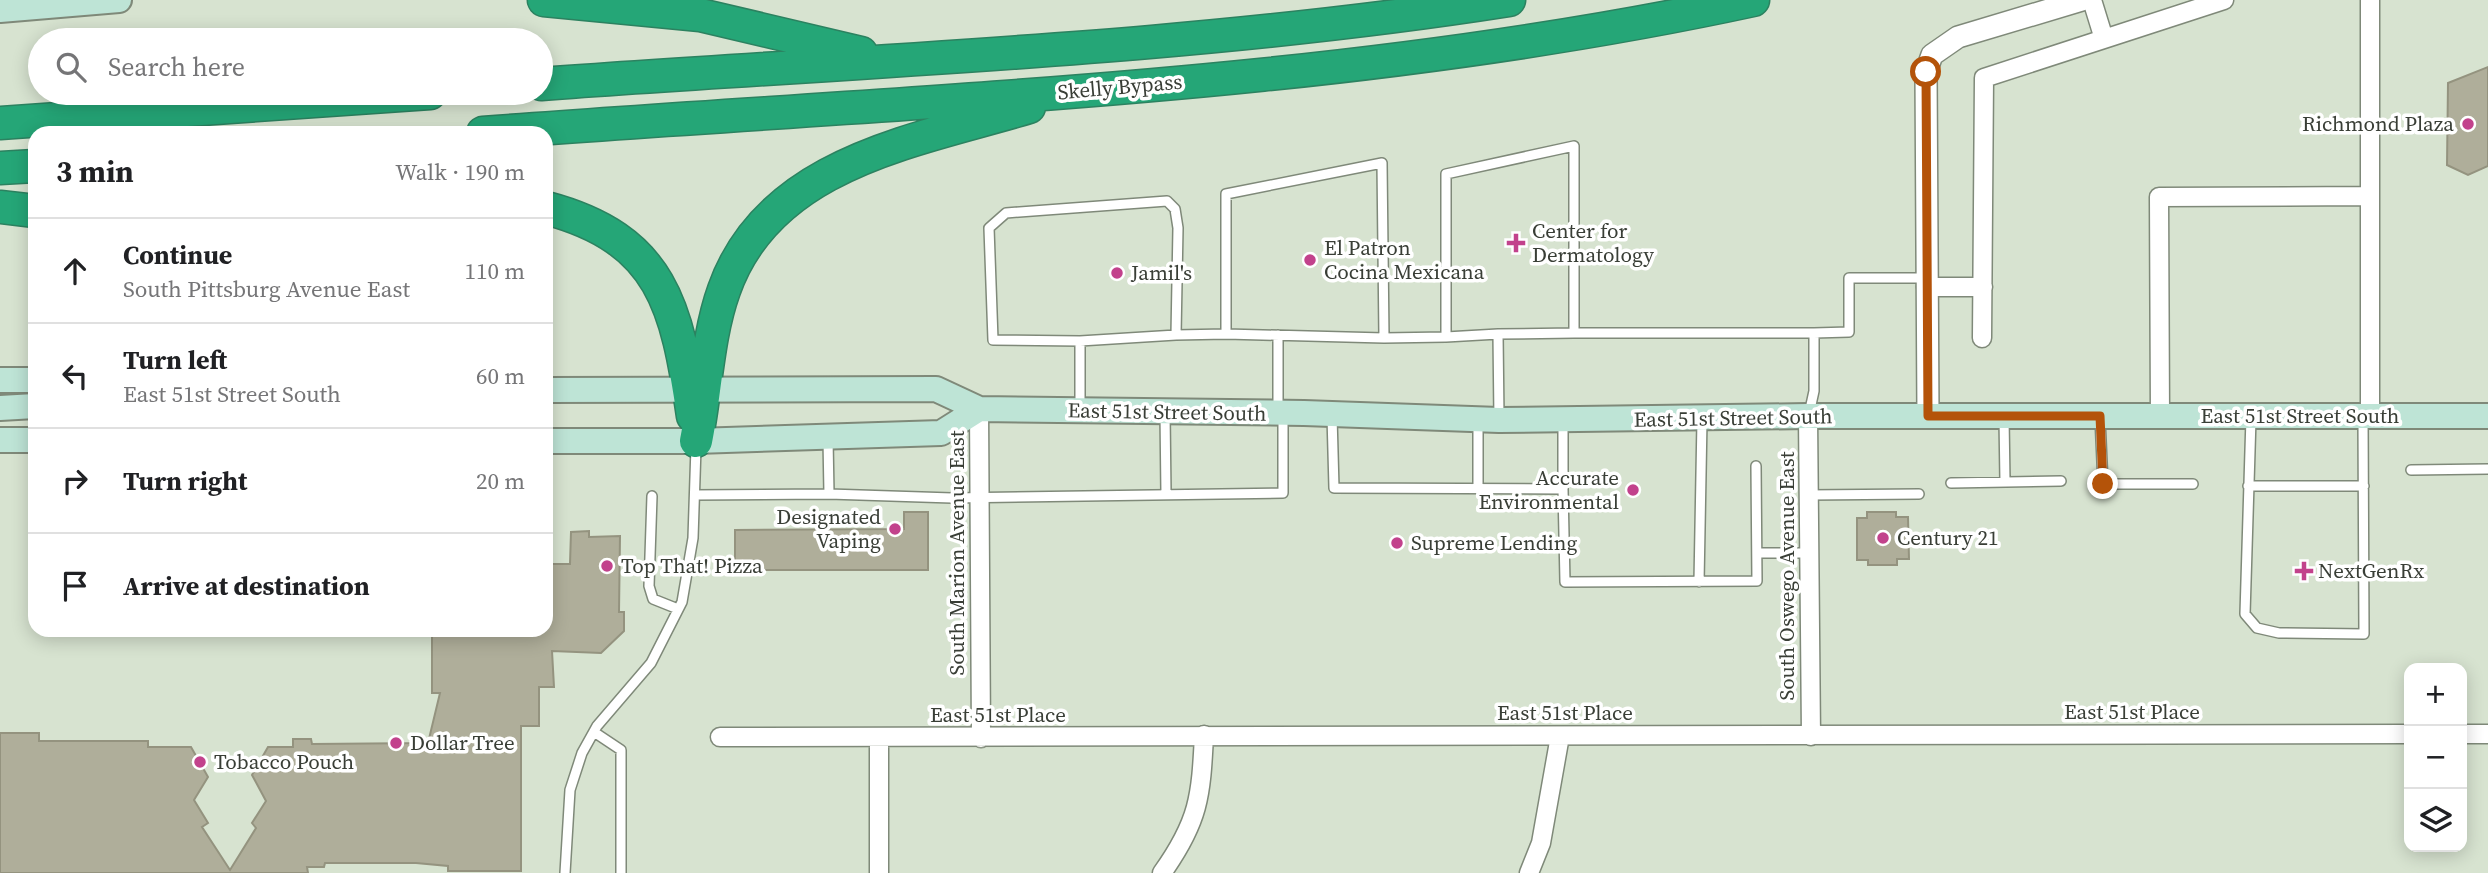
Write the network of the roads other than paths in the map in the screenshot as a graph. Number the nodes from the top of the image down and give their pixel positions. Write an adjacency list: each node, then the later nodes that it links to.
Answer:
1 (119, 0): 9 (main road)
2 (544, 0): 11 (highway)
3 (1509, 0): 11 (highway, Skelly Bypass)
4 (1753, 0): 13 (highway, Skelly Bypass)
5 (2082, 0): 23 (street)
6 (2092, 0): 10 (street)
7 (2224, 0): 10 (street)
8 (2370, 0): 19 (street)
9 (0, 10)
10 (2104, 39): 24 (street)
11 (893, 60): 12 (highway, Skelly Bypass)
12 (553, 84)
13 (1081, 91): 16 (highway, Skelly Bypass); 38 (highway)
14 (264, 105): 15 (highway)
15 (0, 124)
16 (553, 128)
17 (28, 167): 18 (highway)
18 (0, 169)
19 (2368, 196): 50 (street); 52 (street)
20 (0, 207): 21 (highway)
21 (28, 210)
22 (553, 210): 38 (highway)
23 (1926, 282): 24 (street); 26 (lane); 47 (street)
24 (1983, 287): 33 (street)
25 (1574, 333): 26 (lane); 28 (lane); 31 (lane)
26 (1814, 333): 46 (lane)
27 (1226, 334): 29 (lane); 30 (lane); 32 (lane)
28 (1498, 334): 31 (lane); 55 (lane)
29 (1176, 335): 34 (lane); 34 (lane)
30 (1278, 335): 32 (lane); 44 (lane)
31 (1446, 337): 32 (lane)
32 (1384, 338)
33 (1982, 338)
34 (1080, 341): 42 (lane)
35 (0, 380): 36 (main road)
36 (28, 380)
37 (553, 390): 38 (main road, East 51st Street South)
38 (698, 390): 41 (main road, East 51st Street South); 61 (highway)
39 (28, 406): 40 (main road)
40 (0, 408)
41 (979, 409): 42 (main road, East 51st Street South); 57 (main road); 79 (street, South Marion Avenue East)
42 (1080, 410): 43 (main road, East 51st Street South)
43 (1165, 411): 44 (main road, East 51st Street South); 74 (lane)
44 (1280, 413): 45 (main road, East 51st Street South); 74 (lane)
45 (1332, 414): 55 (main road, East 51st Street South); 72 (lane)
46 (1808, 416): 47 (main road, East 51st Street South); 54 (main road, East 51st Street South); 77 (street, South Oswego Avenue East)
47 (1928, 416): 48 (main road, East 51st Street South)
48 (2004, 416): 49 (main road, East 51st Street South); 66 (lane)
49 (2100, 416): 50 (main road, East 51st Street South); 68 (lane)
50 (2160, 416): 51 (main road, East 51st Street South)
51 (2251, 416): 52 (main road, East 51st Street South); 69 (lane)
52 (2367, 416): 53 (main road, East 51st Street South); 70 (lane)
53 (2488, 416)
54 (1702, 418): 56 (main road, East 51st Street South); 82 (lane)
55 (1489, 420): 56 (main road, East 51st Street South); 72 (lane)
56 (1563, 420): 71 (lane)
57 (828, 437): 61 (main road); 73 (lane)
58 (0, 440): 59 (main road)
59 (28, 440)
60 (553, 441): 61 (main road)
61 (696, 441): 76 (lane)
62 (1756, 466): 80 (lane)
63 (2488, 469): 64 (lane)
64 (2411, 470)
65 (2061, 481): 66 (lane)
66 (2004, 482): 67 (lane)
67 (1951, 483)
68 (2193, 484)
69 (2248, 486): 70 (lane); 70 (lane)
70 (2364, 486)
71 (1563, 488): 72 (lane); 82 (lane)
72 (1478, 489)
73 (829, 494): 76 (lane); 79 (lane)
74 (1166, 494): 79 (lane)
75 (1919, 494): 77 (lane)
76 (695, 495): 83 (lane)
77 (1809, 495): 81 (street, South Oswego Avenue East)
78 (652, 496): 83 (lane)
79 (980, 496): 93 (street, South Marion Avenue East)
80 (1757, 553): 81 (lane); 82 (lane)
81 (1809, 553): 90 (street, South Oswego Avenue East)
82 (1699, 582)
83 (678, 610): 84 (lane)
84 (594, 732): 94 (lane); 95 (lane)
85 (2404, 734): 90 (street, East 51st Place)
86 (2467, 734): 87 (street)
87 (2488, 734)
88 (1204, 735): 89 (street, East 51st Place); 93 (street, East 51st Place); 97 (street)
89 (1560, 736): 90 (street, East 51st Place); 98 (street)
90 (1811, 736)
91 (720, 737): 92 (street, East 51st Place)
92 (879, 738): 93 (street, East 51st Place); 96 (street)
93 (981, 738)
94 (565, 873)
95 (621, 873)
96 (879, 873)
97 (1162, 873)
98 (1529, 873)

